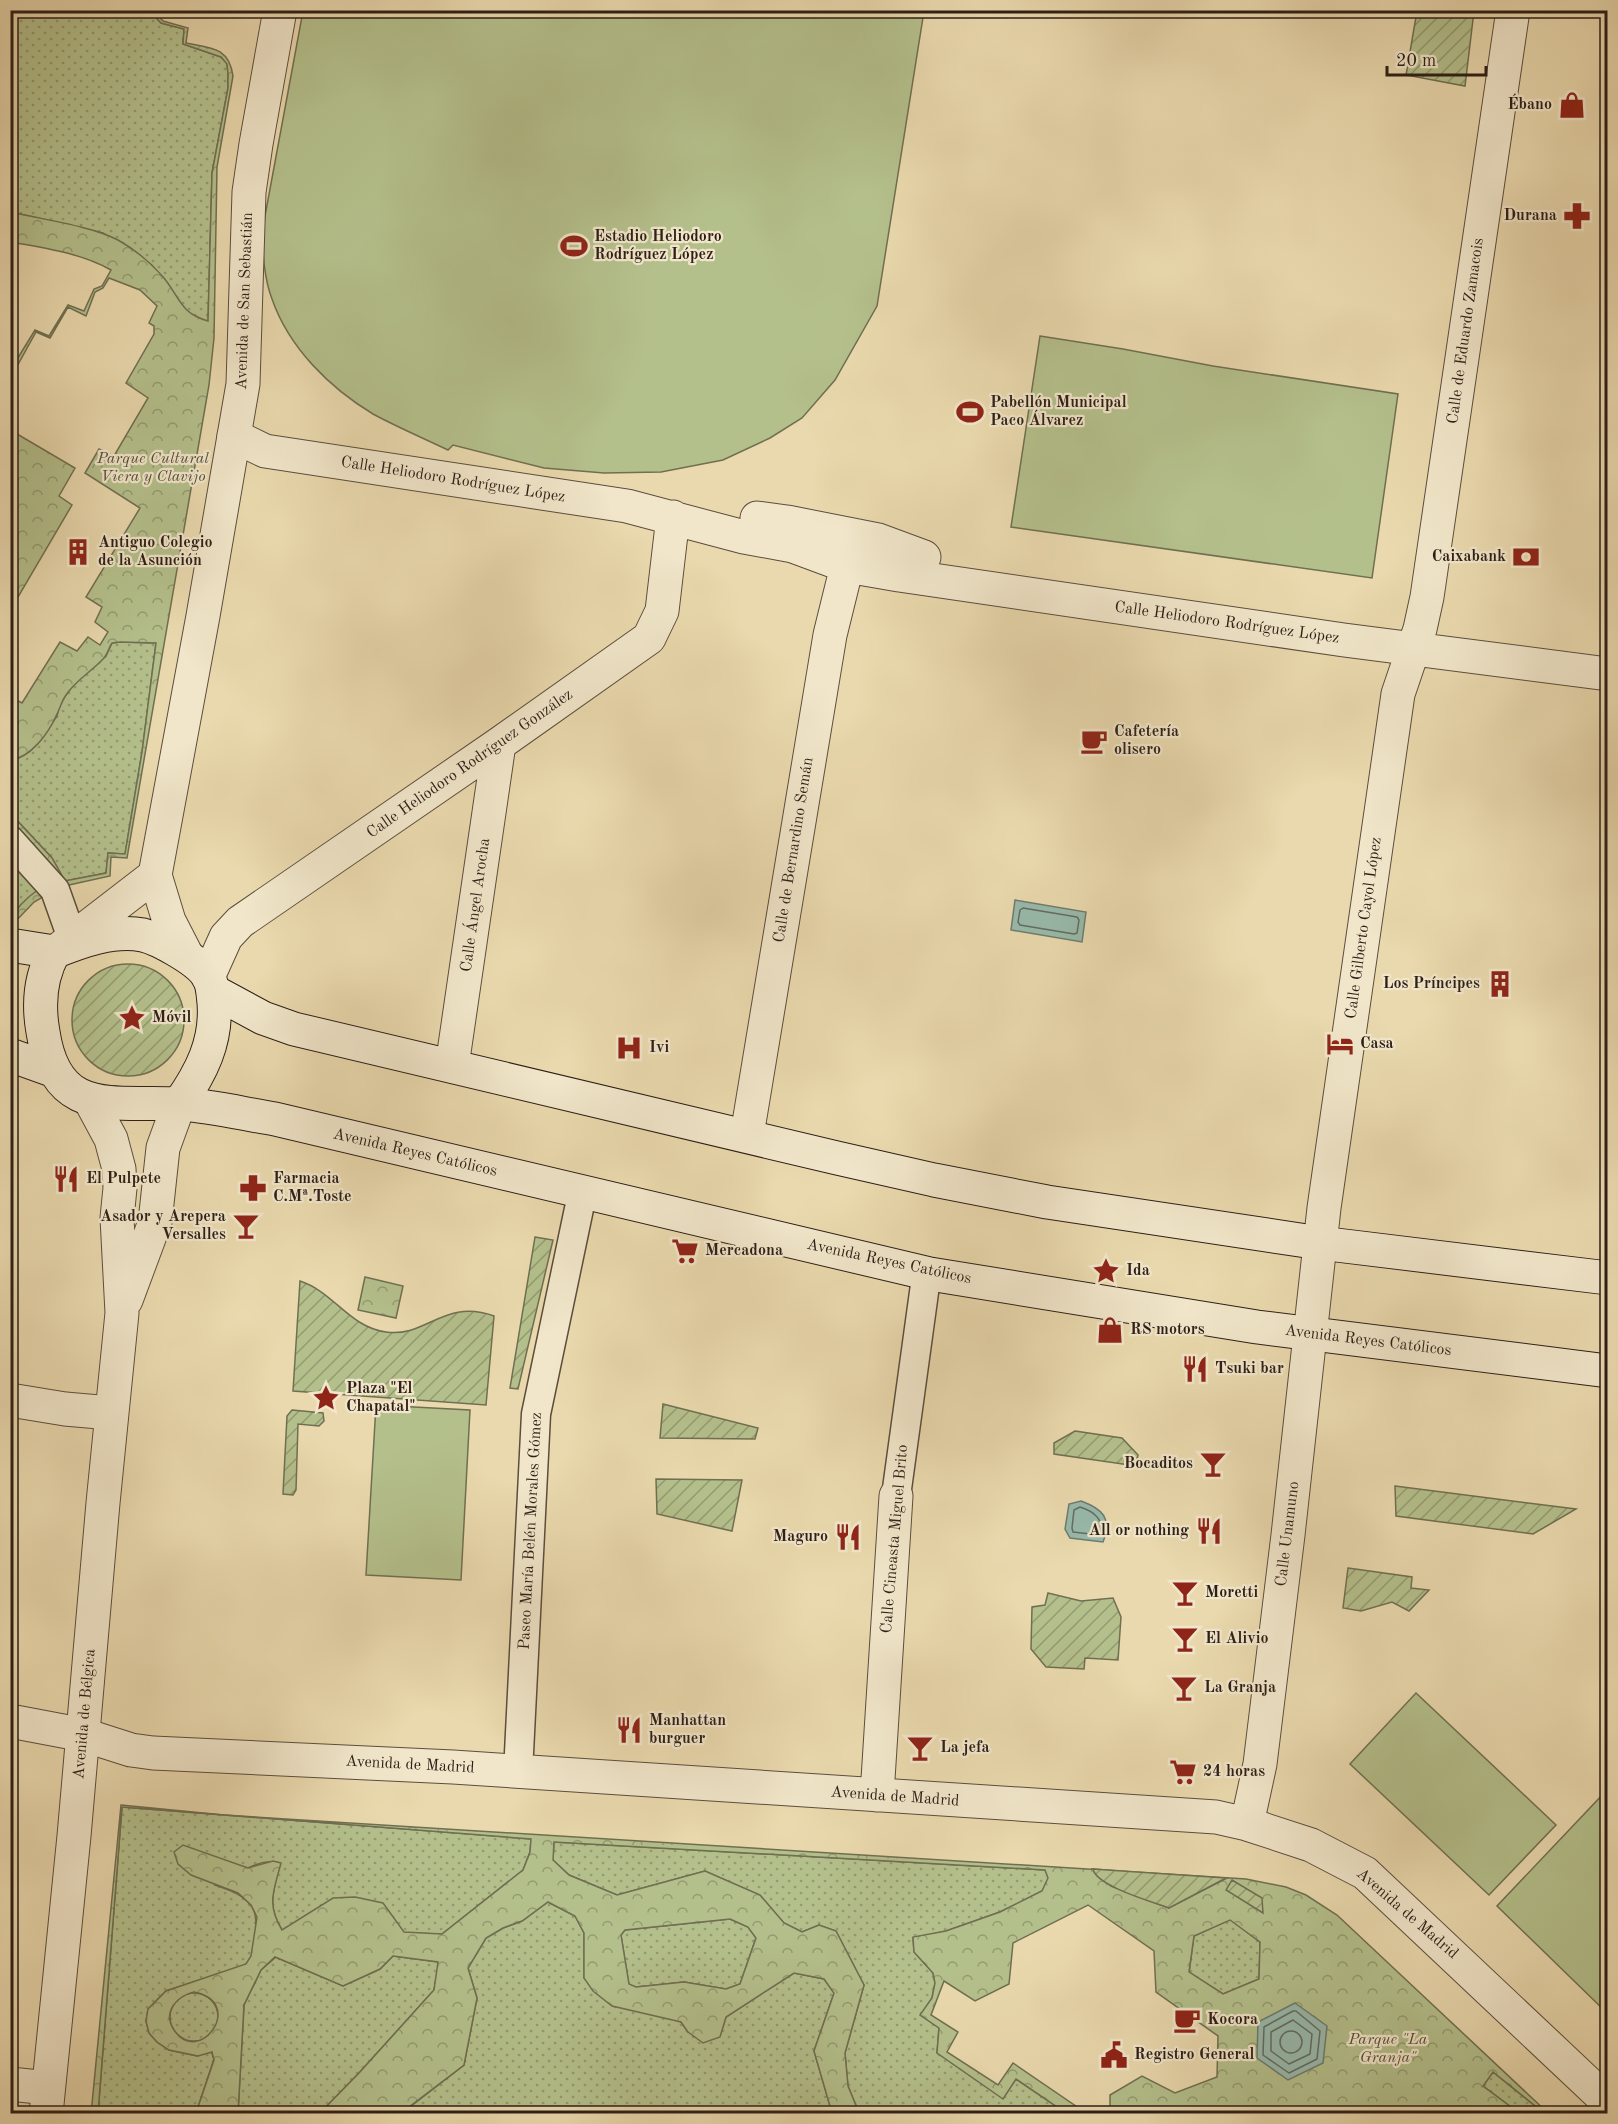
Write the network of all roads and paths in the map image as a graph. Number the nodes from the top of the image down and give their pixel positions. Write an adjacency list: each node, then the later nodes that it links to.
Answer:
1 (280, 10): 3 (street, Avenida de San Sebastián)
2 (1513, 10): 7 (street, Calle de Eduardo Zamacois)
3 (234, 436): 4 (street, Calle Heliodoro Rodríguez López); 12 (street, Avenida de San Sebastián)
4 (673, 517): 5 (street, Calle Heliodoro Rodríguez López); 6 (street, Calle Heliodoro Rodríguez López); 10 (street, Calle Heliodoro Rodríguez González)
5 (924, 557): 6 (street, Calle Heliodoro Rodríguez López); 7 (street, Calle Heliodoro Rodríguez López)
6 (847, 566): 7 (street, Calle Heliodoro Rodríguez López); 21 (street, Calle de Bernardino Semán)
7 (1416, 639): 8 (street, Calle Heliodoro Rodríguez López); 9 (street, Calle Heliodoro Rodríguez López); 23 (street, Calle Gilberto Cayol López)
8 (1608, 653)
9 (1608, 674)
10 (500, 744): 15 (street, Calle Heliodoro Rodríguez González); 17 (street, Calle Ángel Arocha)
11 (10, 840): 14 (street)
12 (155, 875): 14 (street); 15 (street, Avenida de San Sebastián)
13 (10, 945): 14 (street)
14 (63, 945): 15 (street); 18 (street)
15 (203, 974): 17 (street); 20 (street)
16 (10, 1055): 18 (street)
17 (452, 1066): 21 (street)
18 (52, 1070): 19 (street)
19 (90, 1100): 20 (street); 26 (street, Avenida de Bélgica)
20 (179, 1104): 26 (street, Avenida de Bélgica); 27 (street, Avenida Reyes Católicos)
21 (747, 1135): 23 (street)
22 (580, 1204): 34 (street, Paseo María Belén Morales Gómez)
23 (1320, 1244): 24 (street); 27 (street, Calle Unamuno)
24 (1608, 1278)
25 (925, 1285): 31 (street, Calle Cineasta Miguel Brito)
26 (122, 1313): 30 (street, Avenida de Bélgica)
27 (1310, 1333): 28 (street, Avenida Reyes Católicos); 36 (street, Calle Unamuno)
28 (1608, 1371)
29 (10, 1400): 30 (street)
30 (111, 1413): 33 (street, Avenida de Bélgica)
31 (896, 1496): 35 (street, Calle Cineasta Miguel Brito)
32 (10, 1721): 33 (street, Avenida de Madrid)
33 (84, 1735): 35 (street, Avenida de Madrid); 38 (street, Avenida de Bélgica)
34 (519, 1754)
35 (877, 1795): 36 (street, Avenida de Madrid)
36 (1247, 1824): 39 (street, Avenida de Madrid)
37 (10, 2084): 38 (street)
38 (47, 2101)
39 (1608, 2102)

